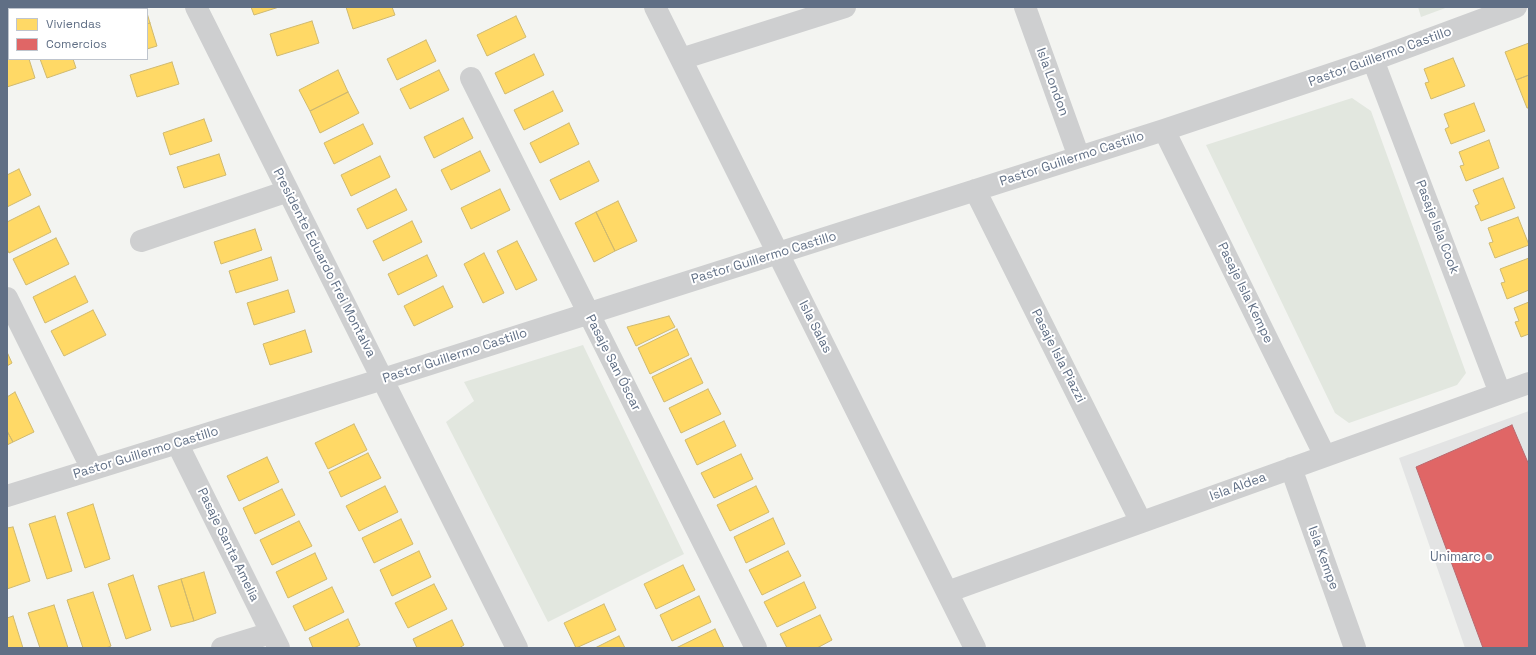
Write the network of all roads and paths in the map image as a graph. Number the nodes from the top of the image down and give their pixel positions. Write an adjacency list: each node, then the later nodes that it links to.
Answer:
1 (196, 7): 12 (street, Presidente Eduardo Frei Montalva)
2 (655, 7): 6 (street, Isla Salas)
3 (845, 7): 6 (street)
4 (1025, 7): 10 (street, Isla London)
5 (1516, 7): 7 (street, Pastor Guillermo Castillo)
6 (681, 59): 14 (street, Isla Salas)
7 (1373, 60): 9 (street, Pastor Guillermo Castillo); 19 (street, Pasaje Isla Cook)
8 (471, 78): 16 (street, Pasaje San Óscar)
9 (1164, 130): 10 (street, Pastor Guillermo Castillo); 21 (street, Pasaje Isla Kempe)
10 (1080, 157): 11 (street, Pastor Guillermo Castillo)
11 (975, 190): 14 (street, Pastor Guillermo Castillo); 25 (street, Pasaje Isla Piazzi)
12 (288, 191): 13 (street); 17 (street, Presidente Eduardo Frei Montalva)
13 (141, 241)
14 (778, 253): 16 (street, Pastor Guillermo Castillo); 26 (street, Isla Salas)
15 (7, 298): 23 (street)
16 (588, 312): 17 (street, Pastor Guillermo Castillo); 30 (street, Pasaje San Óscar)
17 (382, 379): 20 (street, Pastor Guillermo Castillo); 29 (street, Presidente Eduardo Frei Montalva)
18 (1529, 383): 19 (street, Isla Aldea)
19 (1500, 393): 21 (street, Isla Aldea)
20 (177, 443): 23 (street, Pastor Guillermo Castillo); 27 (street, Pasaje Santa Amelia)
21 (1325, 456): 22 (street, Isla Aldea)
22 (1291, 468): 25 (street, Isla Aldea); 32 (street, Isla Kempe)
23 (92, 469): 24 (street, Pastor Guillermo Castillo)
24 (7, 496)
25 (1141, 522): 26 (street, Isla Aldea)
26 (948, 592): 31 (street, Isla Salas)
27 (275, 640): 28 (street)
28 (222, 648)
29 (517, 648)
30 (756, 648)
31 (975, 648)
32 (1355, 648)

